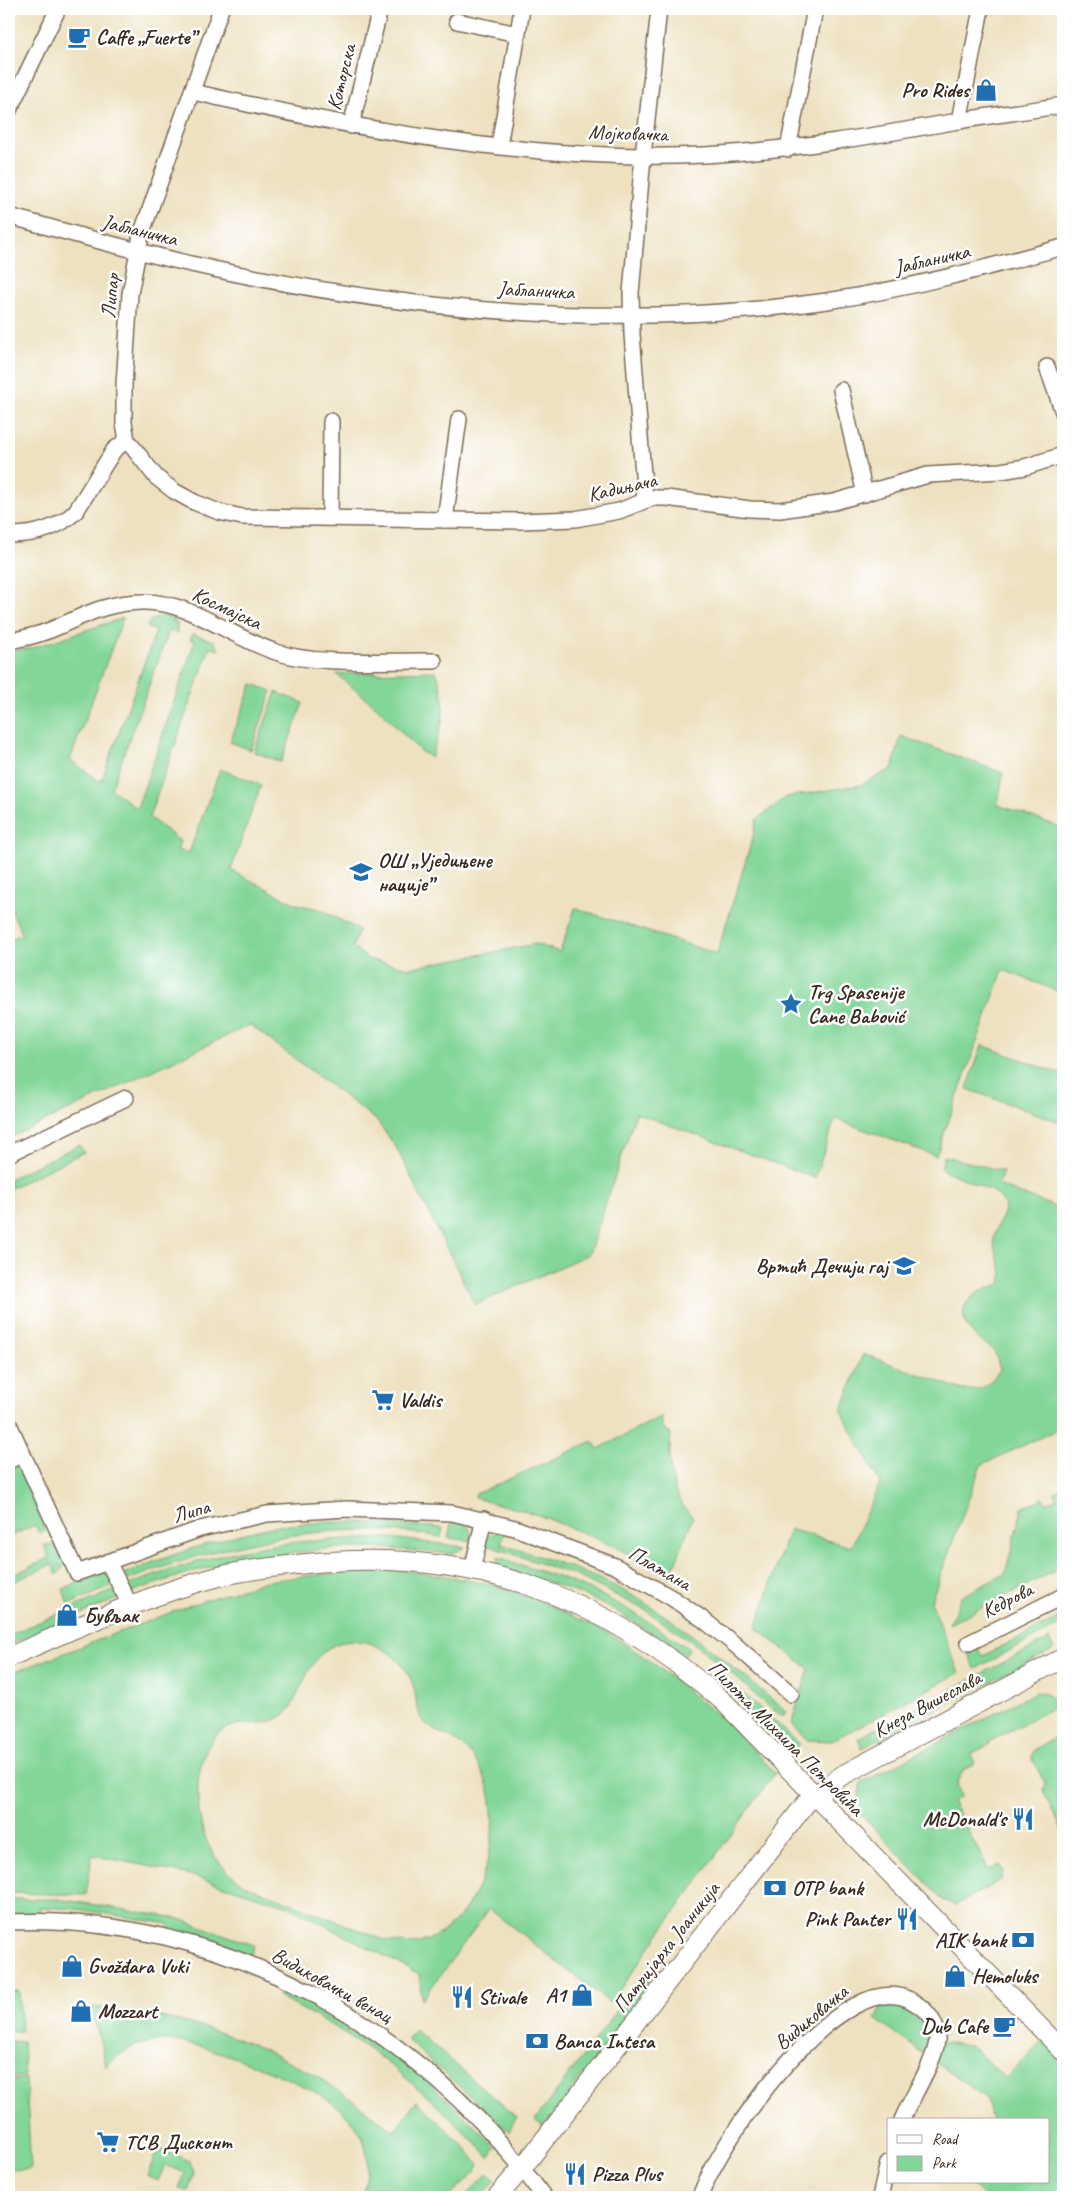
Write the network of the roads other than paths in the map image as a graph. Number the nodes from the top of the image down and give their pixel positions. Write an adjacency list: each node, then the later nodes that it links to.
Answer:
1 (221, 9): 10 (street, Липар)
2 (380, 9): 14 (street, Которска)
3 (522, 9): 9 (street)
4 (659, 9): 17 (street)
5 (815, 9): 16 (street)
6 (981, 9): 13 (street)
7 (53, 11): 12 (street)
8 (457, 21): 9 (street)
9 (517, 34): 15 (street)
10 (192, 92): 14 (street, Мојковачка); 20 (street, Липар)
11 (1063, 105): 13 (street, Мојковачка)
12 (9, 110)
13 (959, 121): 16 (street, Мојковачка)
14 (351, 126): 15 (street, Мојковачка)
15 (499, 146): 17 (street, Мојковачка)
16 (788, 149): 17 (street, Мојковачка)
17 (643, 156): 21 (street)
18 (9, 216): 20 (street, Јабланичка)
19 (1063, 247): 21 (street, Јабланичка)
20 (138, 251): 21 (street, Јабланичка); 27 (street, Липар)
21 (631, 316): 30 (street)
22 (1047, 367): 24 (street)
23 (841, 390): 29 (street)
24 (1063, 412)
25 (459, 418): 32 (street)
26 (331, 422): 31 (street)
27 (127, 440): 31 (street, Кадињача); 33 (street)
28 (1063, 455): 29 (street, Кадињача)
29 (865, 494): 30 (street, Кадињача)
30 (645, 500): 32 (street, Кадињача)
31 (330, 517): 32 (street, Кадињача)
32 (445, 520)
33 (9, 536)
34 (9, 641): 35 (street, Космајска)
35 (434, 661)
36 (126, 1098): 37 (street)
37 (9, 1154)
38 (9, 1424): 39 (street, Липа)
39 (16, 1457): 41 (street, Липа)
40 (484, 1519): 41 (street, Липа); 42 (street); 48 (street, Платана)
41 (108, 1562): 44 (street)
42 (472, 1570): 44 (main road, Пилота Михаила Петровића); 49 (main road, Пилота Михаила Петровића)
43 (1063, 1596): 45 (street, Кедрова)
44 (131, 1607): 46 (main road, Пилота Михаила Петровића)
45 (969, 1643)
46 (9, 1657)
47 (1063, 1658): 49 (main road, Кнеза Вишеслава)
48 (791, 1694)
49 (815, 1795): 51 (main road, Пилота Михаила Петровића); 53 (main road, Патријарха Јоаникија)
50 (9, 1922): 53 (street, Видиковачки венац)
51 (1063, 2051)
52 (903, 2118): 57 (street, Видиковачка)
53 (523, 2167): 55 (main road, Патријарха Јоаникија); 56 (street, Видиковачки венац)
54 (887, 2167): 58 (street)
55 (497, 2197)
56 (544, 2197)
57 (700, 2197)
58 (880, 2197)

